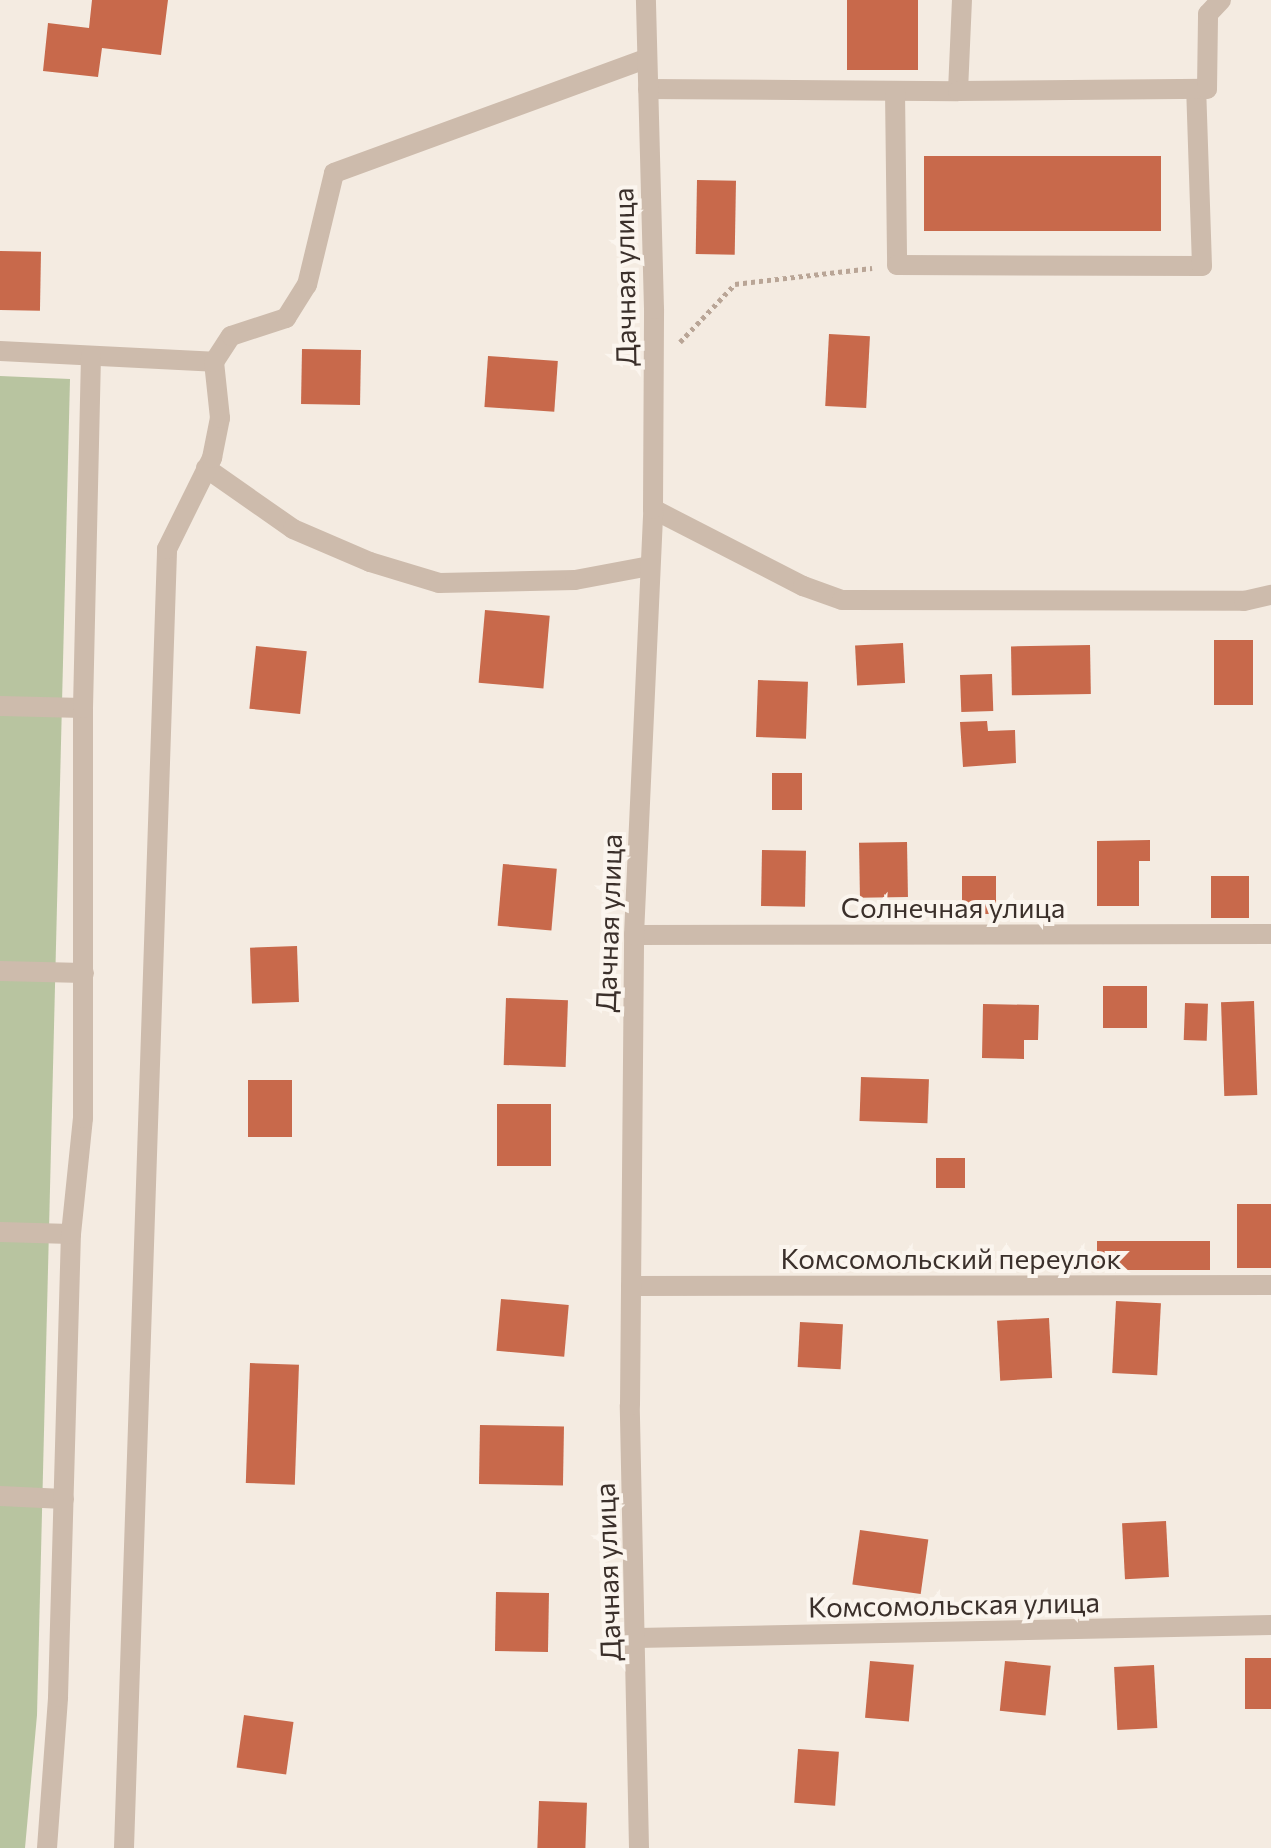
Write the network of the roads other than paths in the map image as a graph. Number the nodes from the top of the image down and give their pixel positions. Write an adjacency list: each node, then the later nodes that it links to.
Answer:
1 (646, 0): 4 (street, Дачная улица)
2 (962, 0): 8 (street)
3 (1221, 0): 6 (street)
4 (646, 59): 5 (street, Дачная улица); 11 (street)
5 (648, 89): 7 (street); 13 (street, Дачная улица)
6 (1196, 89): 7 (street); 8 (street)
7 (895, 91): 8 (street)
8 (958, 91)
9 (0, 351): 10 (street)
10 (91, 356): 11 (street); 17 (street)
11 (214, 362): 12 (street)
12 (206, 468): 14 (street); 31 (street)
13 (653, 509): 14 (street, Дачная улица); 15 (street)
14 (650, 566): 19 (street, Дачная улица)
15 (1271, 595)
16 (0, 706): 17 (street)
17 (83, 708): 21 (street)
18 (1271, 934): 19 (street, Солнечная улица)
19 (634, 935): 25 (street, Дачная улица)
20 (0, 971): 21 (street)
21 (84, 973): 23 (street)
22 (0, 1232): 23 (street)
23 (71, 1234): 27 (street)
24 (1271, 1285): 25 (street, Комсомольский переулок)
25 (631, 1286): 29 (street, Дачная улица)
26 (0, 1496): 27 (street)
27 (64, 1499): 30 (street)
28 (1271, 1625): 29 (street, Комсомольская улица)
29 (637, 1638): 32 (street, Дачная улица)
30 (47, 1848)
31 (124, 1848)
32 (639, 1848)

